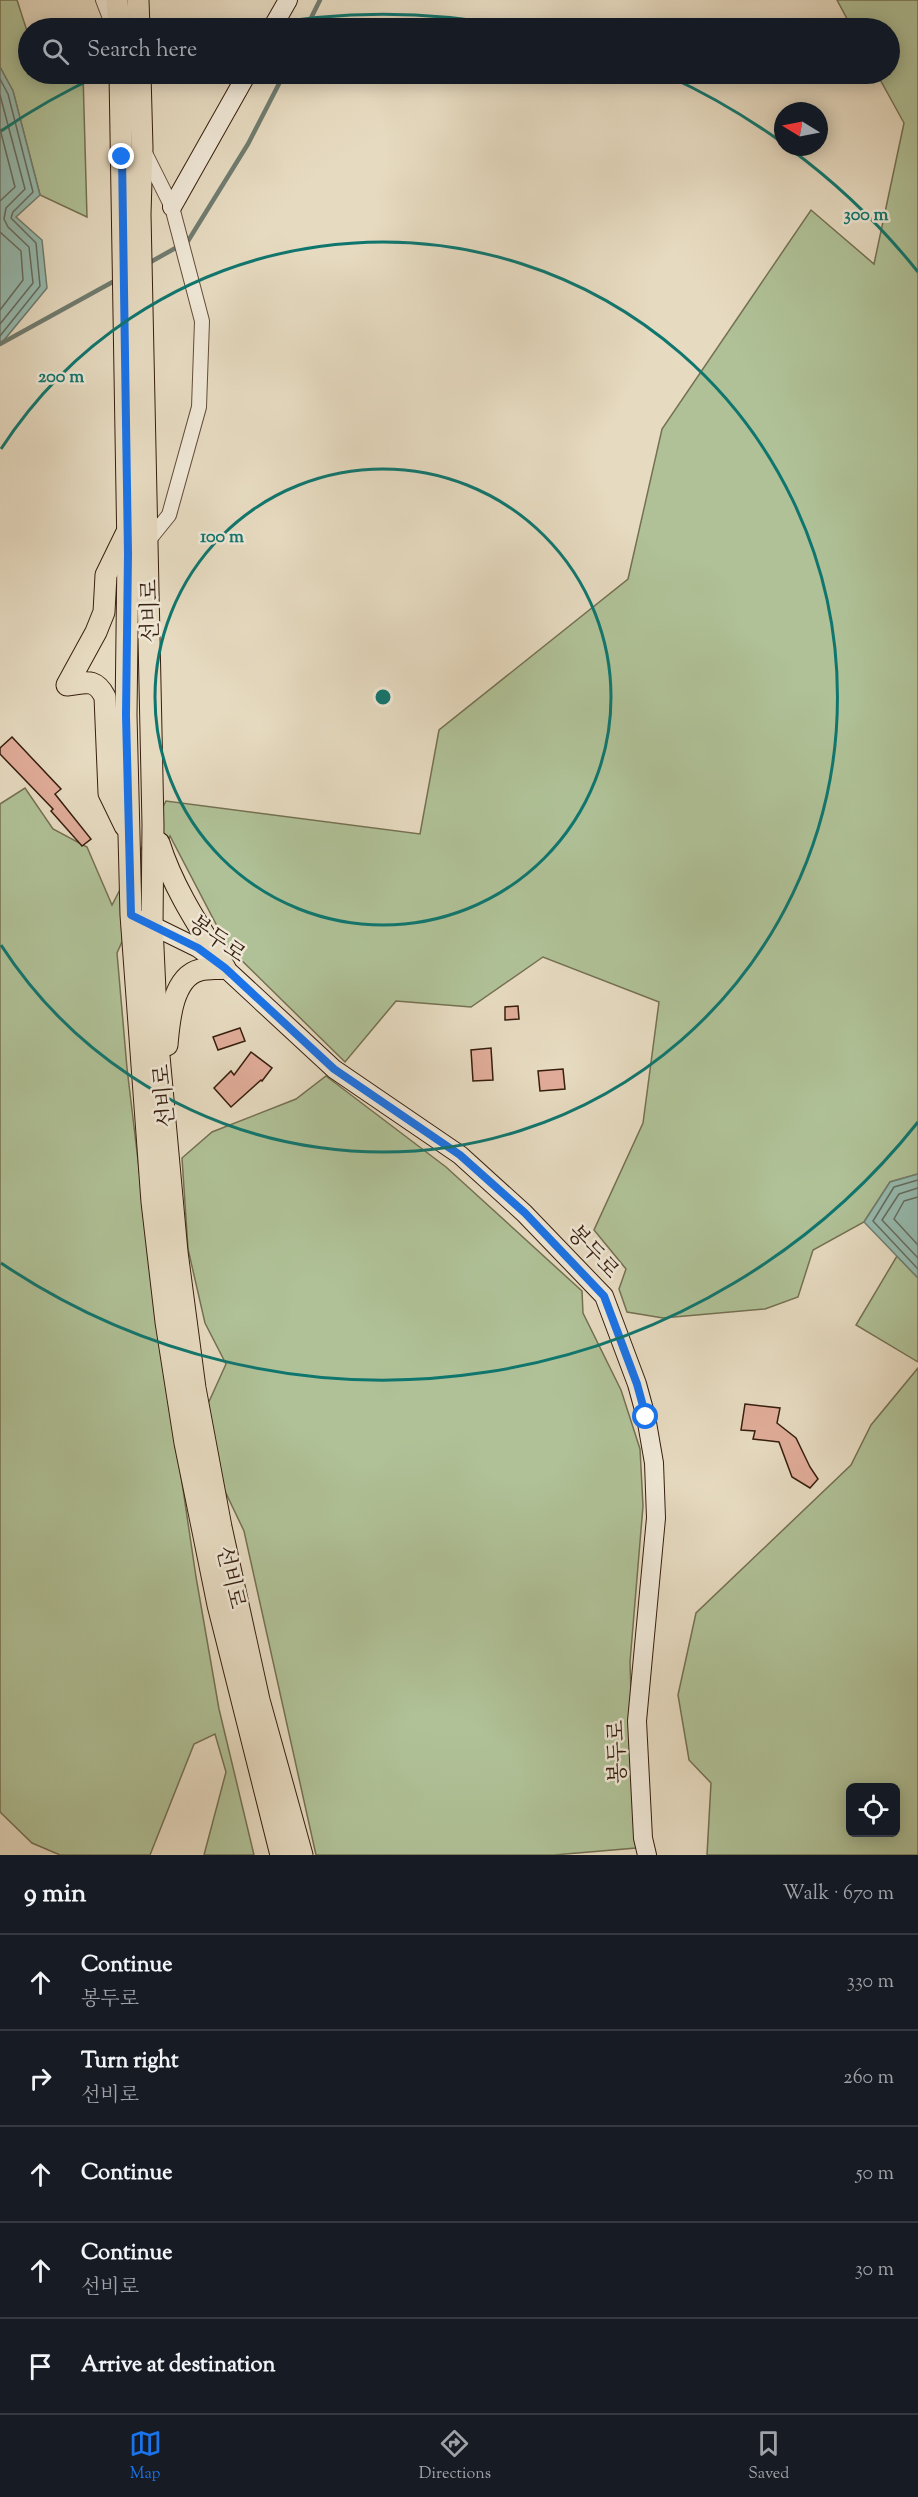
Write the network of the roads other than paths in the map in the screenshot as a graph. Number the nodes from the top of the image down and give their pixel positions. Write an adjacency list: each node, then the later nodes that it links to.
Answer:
1 (103, 0): 5 (street)
2 (117, 0): 6 (main road)
3 (138, 0): 7 (main road)
4 (288, 0): 8 (main road)
5 (110, 18)
6 (118, 18)
7 (139, 18)
8 (278, 18)
9 (121, 84): 14 (main road)
10 (140, 84): 12 (main road)
11 (241, 84): 13 (main road)
12 (142, 148): 13 (street); 14 (main road)
13 (172, 207): 17 (street)
14 (132, 218): 15 (main road)
15 (133, 326): 16 (main road, 선비로); 17 (main road, 선비로)
16 (128, 530): 19 (main road, 선비로); 19 (main road)
17 (148, 541): 18 (main road, 선비로)
18 (153, 825): 21 (main road, 선비로); 22 (main road)
19 (129, 834): 20 (main road, 선비로)
20 (131, 915): 21 (main road, 봉두로); 24 (main road, 선비로)
21 (152, 926): 22 (main road, 봉두로); 23 (main road, 선비로)
22 (225, 968): 23 (main road); 26 (main road, 봉두로)
23 (162, 1086): 25 (main road, 선비로)
24 (281, 1855)
25 (302, 1855)
26 (647, 1855)

